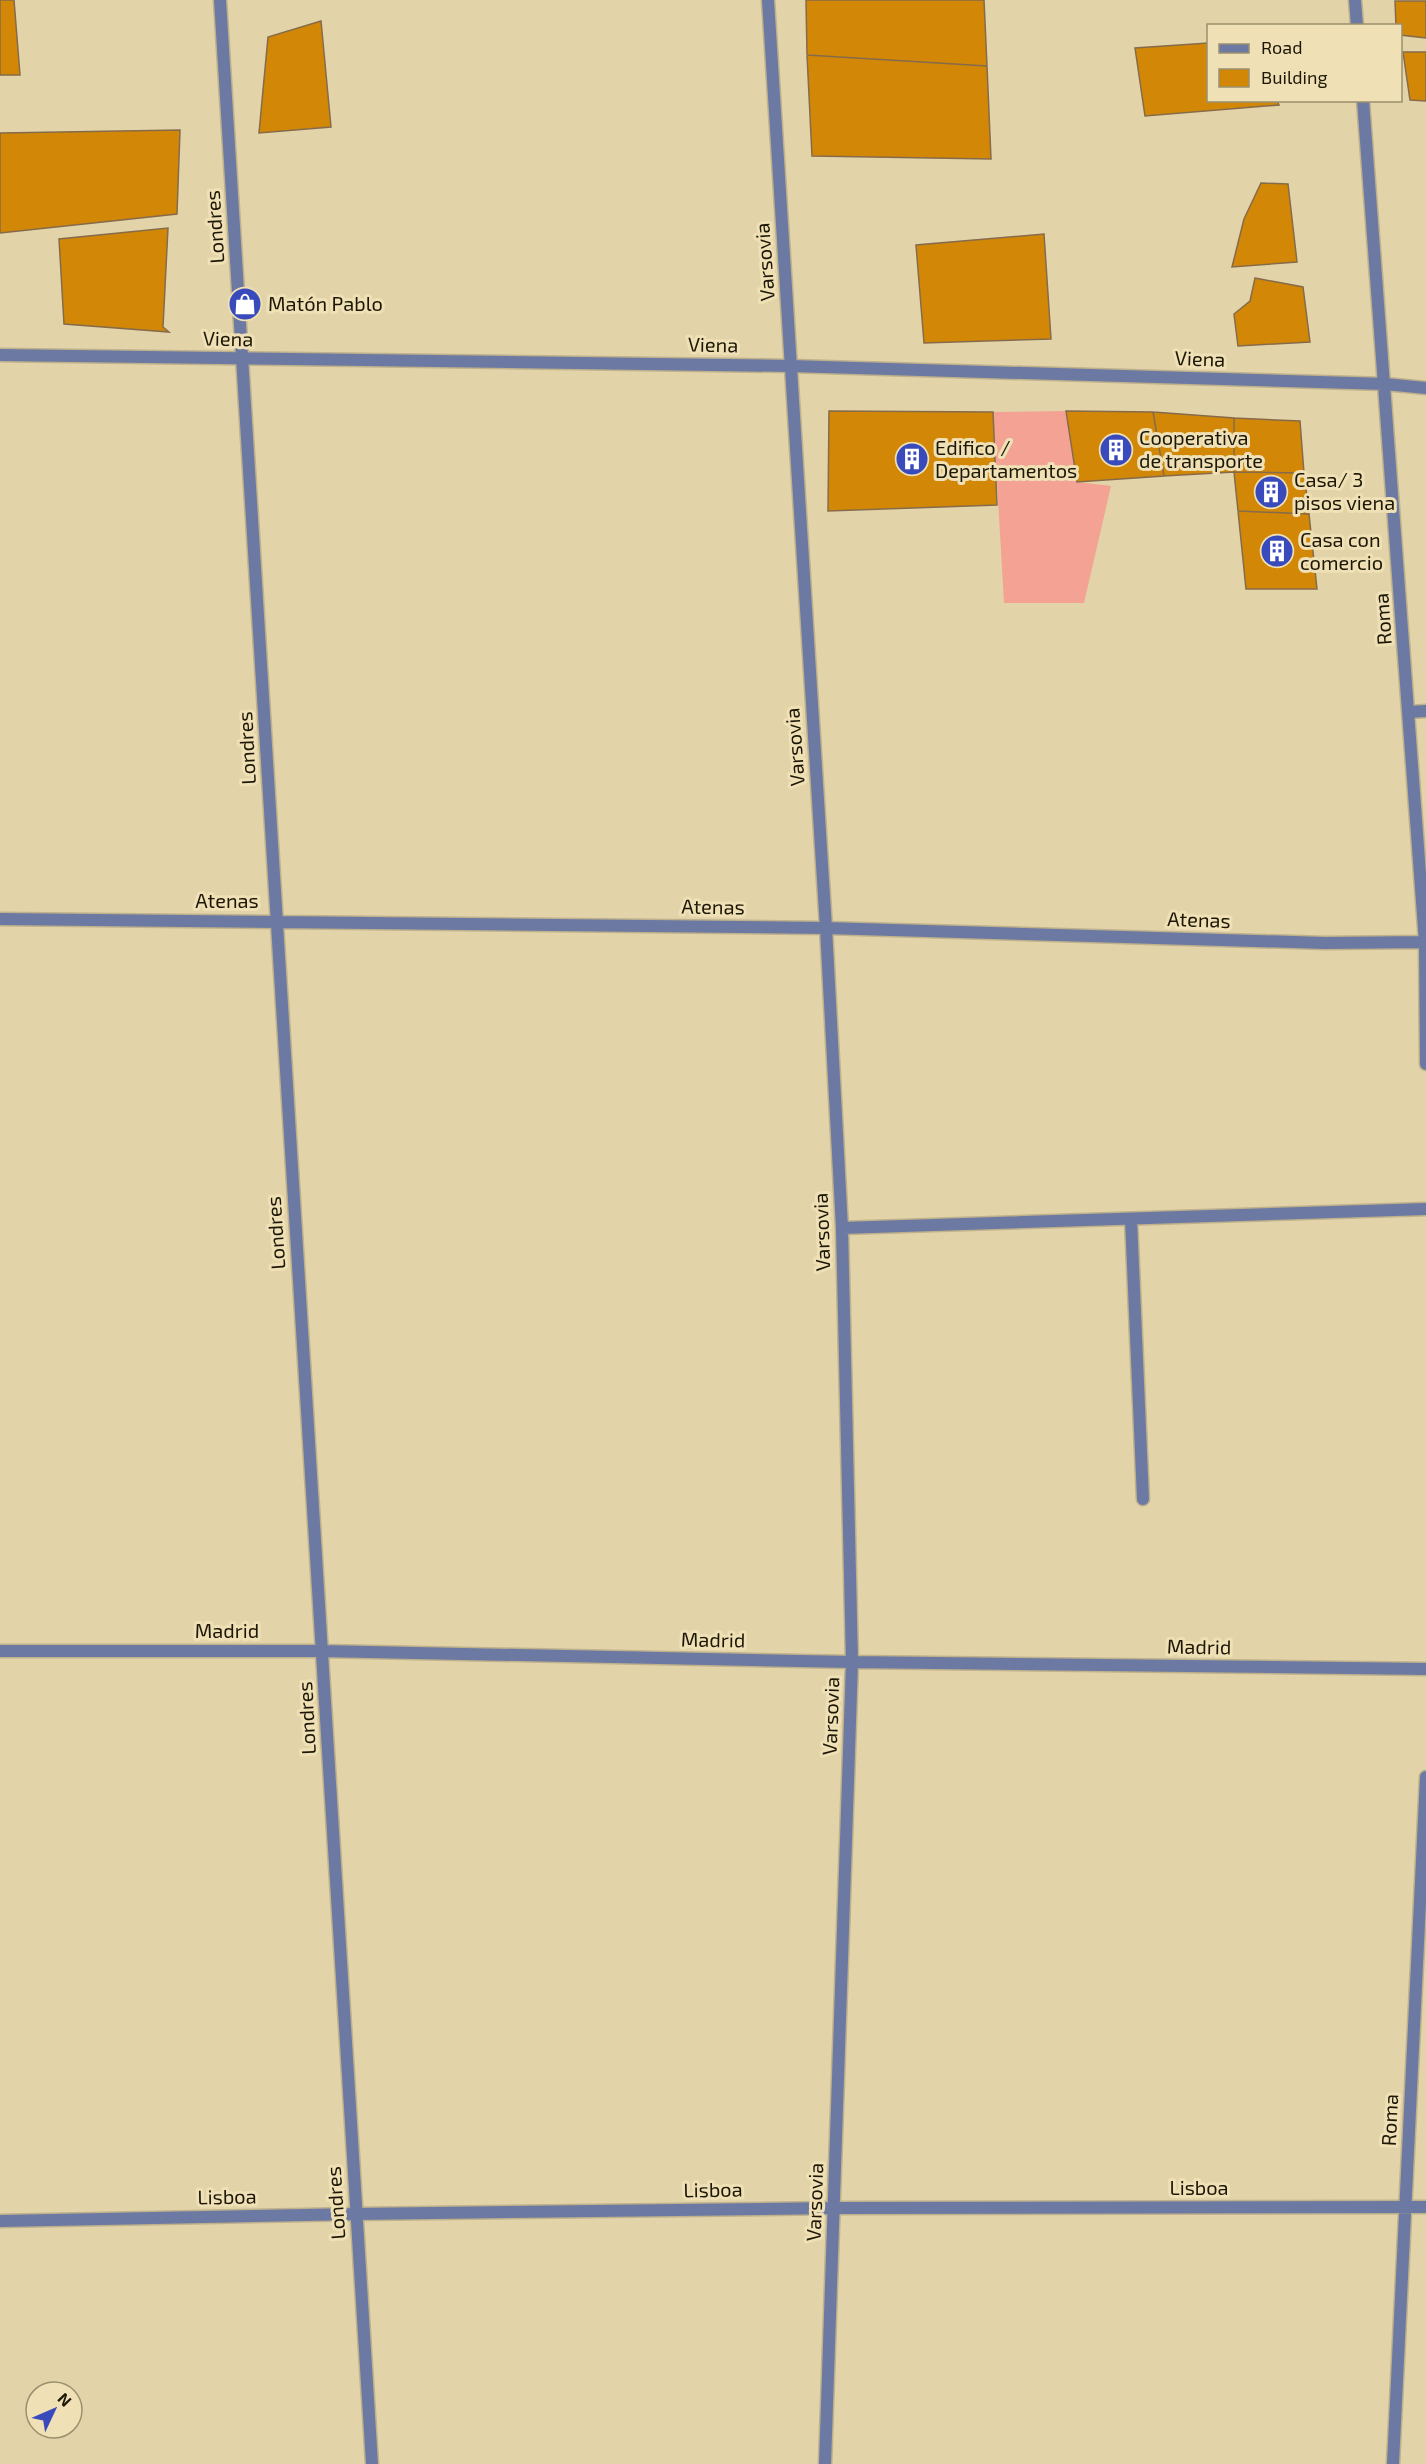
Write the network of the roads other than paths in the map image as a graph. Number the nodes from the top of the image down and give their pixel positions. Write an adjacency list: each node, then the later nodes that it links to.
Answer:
1 (220, 0): 7 (street, Londres)
2 (768, 0): 8 (street, Varsovia)
3 (1355, 0): 4 (street)
4 (1357, 24)
5 (1363, 102): 9 (street, Roma)
6 (0, 355): 7 (street, Viena)
7 (244, 359): 8 (street, Viena); 14 (street, Londres)
8 (791, 366): 9 (street, Viena); 15 (street, Varsovia)
9 (1385, 384): 10 (street, Viena); 12 (street, Roma)
10 (1426, 388)
11 (1426, 711): 12 (street)
12 (1409, 712): 16 (street, Roma)
13 (0, 919): 14 (street, Atenas)
14 (276, 921): 15 (street, Atenas); 24 (street, Londres)
15 (826, 928): 16 (street, Atenas); 21 (street, Varsovia)
16 (1425, 942): 17 (street, Roma)
17 (1426, 1047): 18 (street, Roma)
18 (1426, 1064)
19 (1426, 1209): 20 (street)
20 (1131, 1219): 21 (street); 22 (street)
21 (842, 1228): 25 (street, Varsovia)
22 (1143, 1499)
23 (0, 1651): 24 (street, Madrid)
24 (322, 1651): 25 (street, Madrid); 31 (street, Londres)
25 (852, 1662): 26 (street, Madrid); 29 (street, Varsovia)
26 (1426, 1669)
27 (1426, 1777): 30 (street, Roma)
28 (1426, 2207): 30 (street, Lisboa)
29 (834, 2208): 30 (street, Lisboa); 31 (street, Lisboa); 34 (street, Varsovia)
30 (1406, 2208): 35 (street, Roma)
31 (356, 2214): 32 (street, Lisboa); 33 (street, Londres)
32 (0, 2221)
33 (372, 2464)
34 (825, 2464)
35 (1393, 2464)

